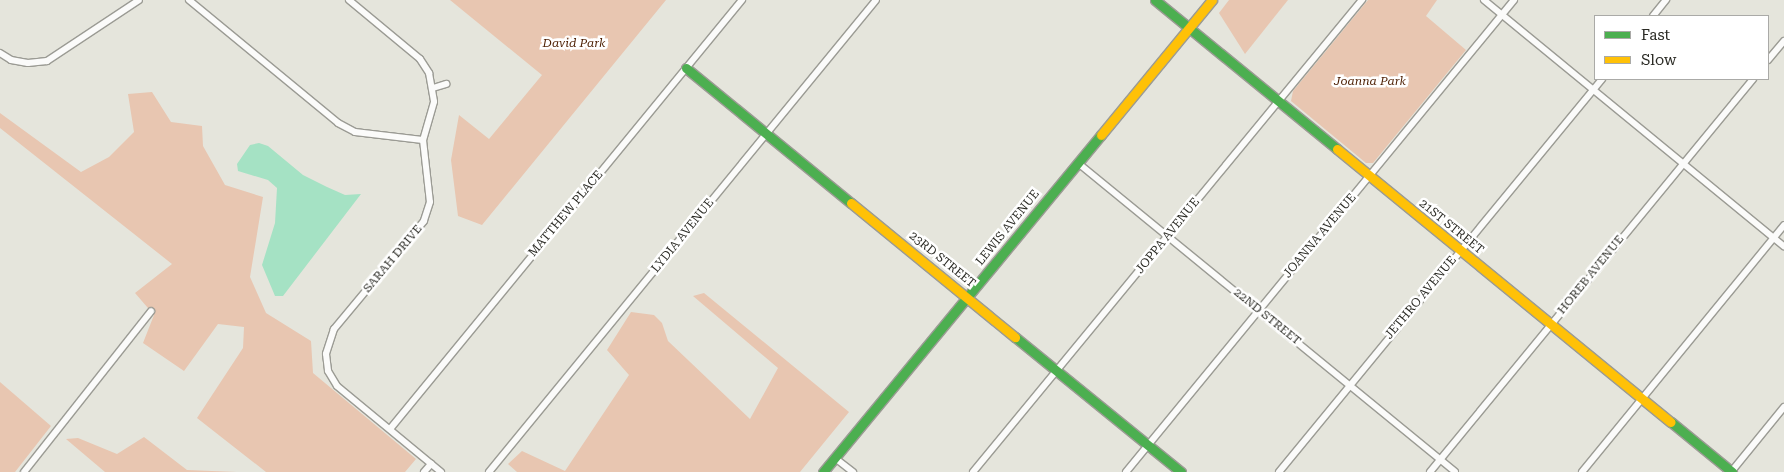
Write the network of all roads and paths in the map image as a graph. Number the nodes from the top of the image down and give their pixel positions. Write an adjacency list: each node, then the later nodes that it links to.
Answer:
1 (139, 0): 16 (street)
2 (189, 0): 26 (street)
3 (349, 0): 22 (street)
4 (742, 0): 18 (street, MATTHEW PLACE)
5 (876, 0): 25 (street, LYDIA AVENUE)
6 (1155, 0): 14 (street, 21ST STREET)
7 (1212, 0): 14 (street, LEWIS AVENUE)
8 (1362, 0): 24 (street, JOPPA AVENUE)
9 (1484, 0): 12 (street)
10 (1514, 0): 12 (street, JOANNA AVENUE)
11 (1666, 0): 13 (street)
12 (1502, 15): 23 (street); 29 (street, JOANNA AVENUE)
13 (1654, 15)
14 (1189, 28): 24 (street, 21ST STREET); 27 (street, LEWIS AVENUE)
15 (1784, 41): 17 (street)
16 (0, 53)
17 (1769, 59)
18 (686, 68): 25 (street, 23RD STREET); 43 (street, MATTHEW PLACE)
19 (1601, 80): 23 (street, JETHRO AVENUE)
20 (1752, 80): 28 (street, HOREB AVENUE)
21 (446, 84): 22 (street)
22 (434, 88): 26 (street, SARAH DRIVE)
23 (1593, 90): 28 (street); 34 (street, JETHRO AVENUE)
24 (1279, 101): 29 (street, 21ST STREET); 31 (street, JOPPA AVENUE)
25 (766, 134): 35 (street, 23RD STREET); 51 (street, LYDIA AVENUE)
26 (423, 140): 43 (street, SARAH DRIVE)
27 (1078, 163): 31 (street, 22ND STREET); 35 (street, LEWIS AVENUE)
28 (1683, 163): 32 (street); 38 (street, HOREB AVENUE)
29 (1370, 176): 34 (street, 21ST STREET); 36 (street, JOANNA AVENUE)
30 (1784, 225): 32 (street)
31 (1167, 237): 36 (street, 22ND STREET); 39 (street, JOPPA AVENUE)
32 (1774, 238): 33 (street); 41 (street)
33 (1784, 246)
34 (1461, 250): 38 (street, 21ST STREET); 40 (street, JETHRO AVENUE)
35 (967, 297): 39 (street, 23RD STREET); 45 (street, LEWIS AVENUE)
36 (1258, 311): 40 (street, 22ND STREET); 44 (street, JOANNA AVENUE)
37 (151, 312): 48 (street)
38 (1550, 324): 41 (street, 21ST STREET); 46 (street, HOREB AVENUE)
39 (1057, 370): 44 (street, 23RD STREET); 54 (street, JOPPA AVENUE)
40 (1350, 385): 46 (street, 22ND STREET); 57 (street, JETHRO AVENUE)
41 (1642, 399): 60 (street); 61 (street, 21ST STREET)
42 (1784, 407): 61 (street)
43 (390, 429): 47 (street, SARAH DRIVE)
44 (1148, 445): 55 (street, JOANNA AVENUE); 56 (street, 23RD STREET)
45 (835, 458): 52 (street, LEWIS AVENUE); 53 (street)
46 (1440, 459): 58 (street, HOREB AVENUE); 59 (street, 22ND STREET)
47 (431, 464): 49 (street); 50 (street)
48 (24, 472)
49 (424, 472)
50 (440, 472)
51 (489, 472)
52 (823, 472)
53 (853, 472)
54 (973, 472)
55 (1126, 472)
56 (1181, 472)
57 (1279, 472)
58 (1430, 472)
59 (1455, 472)
60 (1582, 472)
61 (1731, 472)

